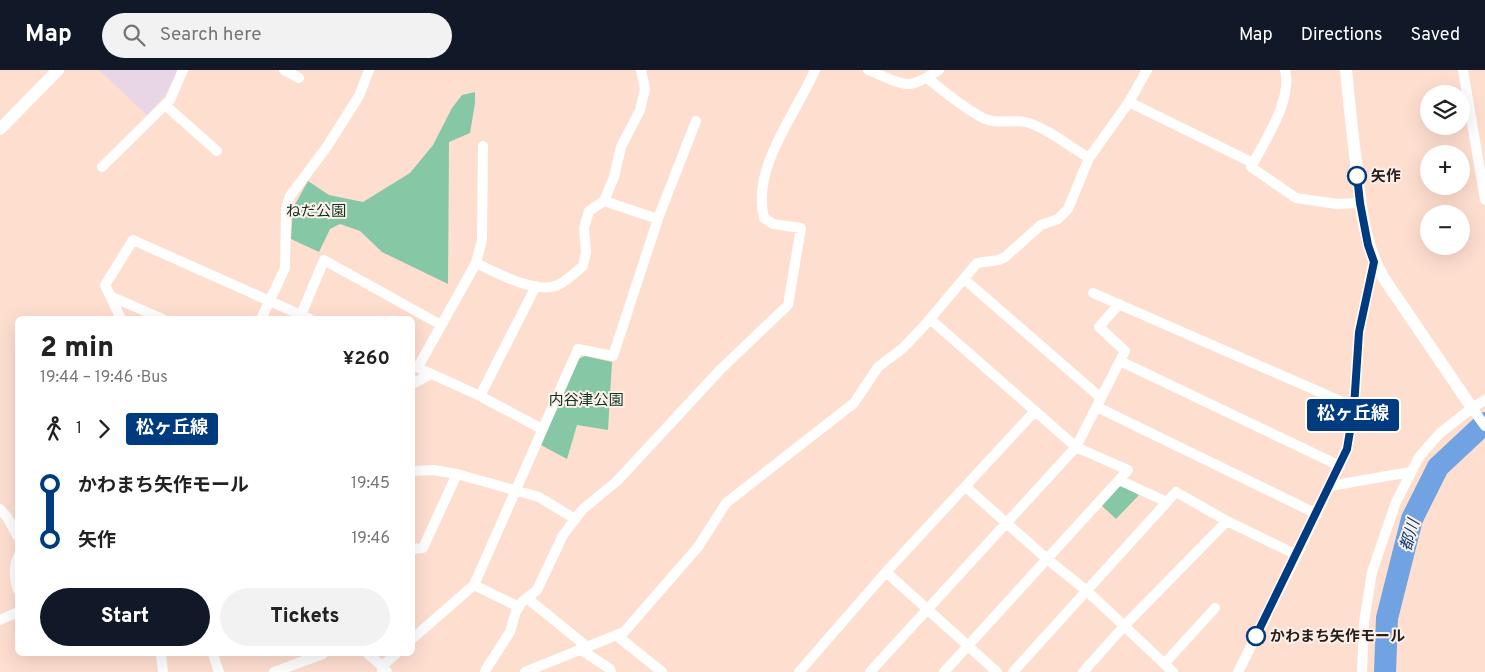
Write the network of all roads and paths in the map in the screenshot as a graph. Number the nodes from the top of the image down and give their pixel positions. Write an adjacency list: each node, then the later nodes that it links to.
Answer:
1 (58, 70): 18 (street)
2 (184, 70): 16 (street)
3 (284, 70): 13 (street)
4 (369, 70): 34 (street)
5 (641, 70): 25 (street)
6 (815, 70): 67 (street)
7 (868, 70): 14 (street)
8 (939, 70): 14 (street)
9 (1147, 70): 15 (street)
10 (1285, 70): 22 (street)
11 (1346, 70): 26 (street)
12 (1463, 70): 24 (street)
13 (299, 78)
14 (927, 78): 21 (street)
15 (1129, 102): 21 (street); 22 (street)
16 (164, 105): 20 (street); 23 (street)
17 (696, 121): 27 (street)
18 (0, 130)
19 (482, 146): 29 (street)
20 (217, 151)
21 (1089, 158): 30 (street)
22 (1253, 163): 26 (street)
23 (102, 167)
24 (1485, 200)
25 (604, 201): 27 (street); 31 (street)
26 (1360, 203): 28 (street)
27 (658, 219): 54 (street)
28 (1374, 262): 50 (street); 51 (street)
29 (476, 263): 31 (street); 42 (street)
30 (964, 279): 41 (street); 49 (street)
31 (536, 286): 47 (street)
32 (1093, 293): 35 (street)
33 (110, 296): 34 (street); 36 (street); 37 (street)
34 (269, 300): 38 (street); 39 (street)
35 (1119, 304): 43 (street); 50 (street)
36 (120, 316)
37 (156, 316)
38 (262, 316)
39 (303, 316)
40 (305, 316): 42 (street)
41 (930, 319): 52 (street); 86 (street)
42 (441, 325): 44 (street)
43 (1120, 360): 49 (street); 56 (street)
44 (415, 366): 45 (street)
45 (431, 374): 46 (street); 47 (street)
46 (415, 382)
47 (480, 396): 54 (street)
48 (1485, 400): 51 (street)
49 (1099, 402): 55 (street); 66 (street)
50 (1354, 407): 56 (street)
51 (1472, 408): 53 (street); 58 (street)
52 (1035, 411): 55 (street); 62 (street)
53 (1485, 426)
54 (542, 429): 63 (street)
55 (1076, 447): 60 (street); 69 (street)
56 (1340, 466): 61 (street)
57 (415, 471): 59 (street)
58 (1410, 472): 61 (street); 112 (street)
59 (456, 474): 63 (street); 71 (street)
60 (1119, 480): 64 (street); 73 (street)
61 (1330, 486): 66 (street)
62 (966, 487): 69 (street); 75 (street)
63 (515, 491): 67 (street); 77 (street)
64 (1167, 502): 68 (street); 78 (street)
65 (0, 509): 70 (street)
66 (1317, 514): 72 (street)
67 (575, 519): 79 (street)
68 (1227, 521): 72 (street); 85 (street)
69 (1007, 523): 73 (street); 82 (street)
70 (15, 532)
71 (415, 550)
72 (1297, 555): 111 (street)
73 (1047, 559): 78 (street); 88 (street)
74 (15, 563): 76 (street)
75 (886, 572): 82 (street); 105 (street)
76 (15, 579)
77 (474, 585): 80 (street); 87 (street)
78 (1087, 591): 85 (street); 109 (street)
79 (527, 598): 80 (street); 89 (street)
80 (519, 607): 101 (street)
81 (1215, 608): 95 (street)
82 (928, 610): 88 (street); 106 (street)
83 (15, 613): 84 (street)
84 (0, 620)
85 (1125, 625): 95 (street); 97 (street)
86 (616, 635): 89 (street); 104 (street)
87 (415, 636)
88 (968, 646): 107 (street); 108 (street)
89 (583, 647): 102 (street); 103 (street)
90 (161, 656): 98 (street)
91 (214, 656): 99 (street)
92 (318, 656): 100 (street)
93 (370, 656): 96 (street)
94 (394, 656): 96 (street)
95 (1164, 664): 110 (street)
96 (384, 670)
97 (1085, 671)
98 (163, 672)
99 (219, 672)
100 (274, 672)
101 (485, 672)
102 (525, 672)
103 (611, 672)
104 (662, 672)
105 (799, 672)
106 (870, 672)
107 (944, 672)
108 (997, 672)
109 (1013, 672)
110 (1173, 672)
111 (1238, 672)
112 (1362, 672)

